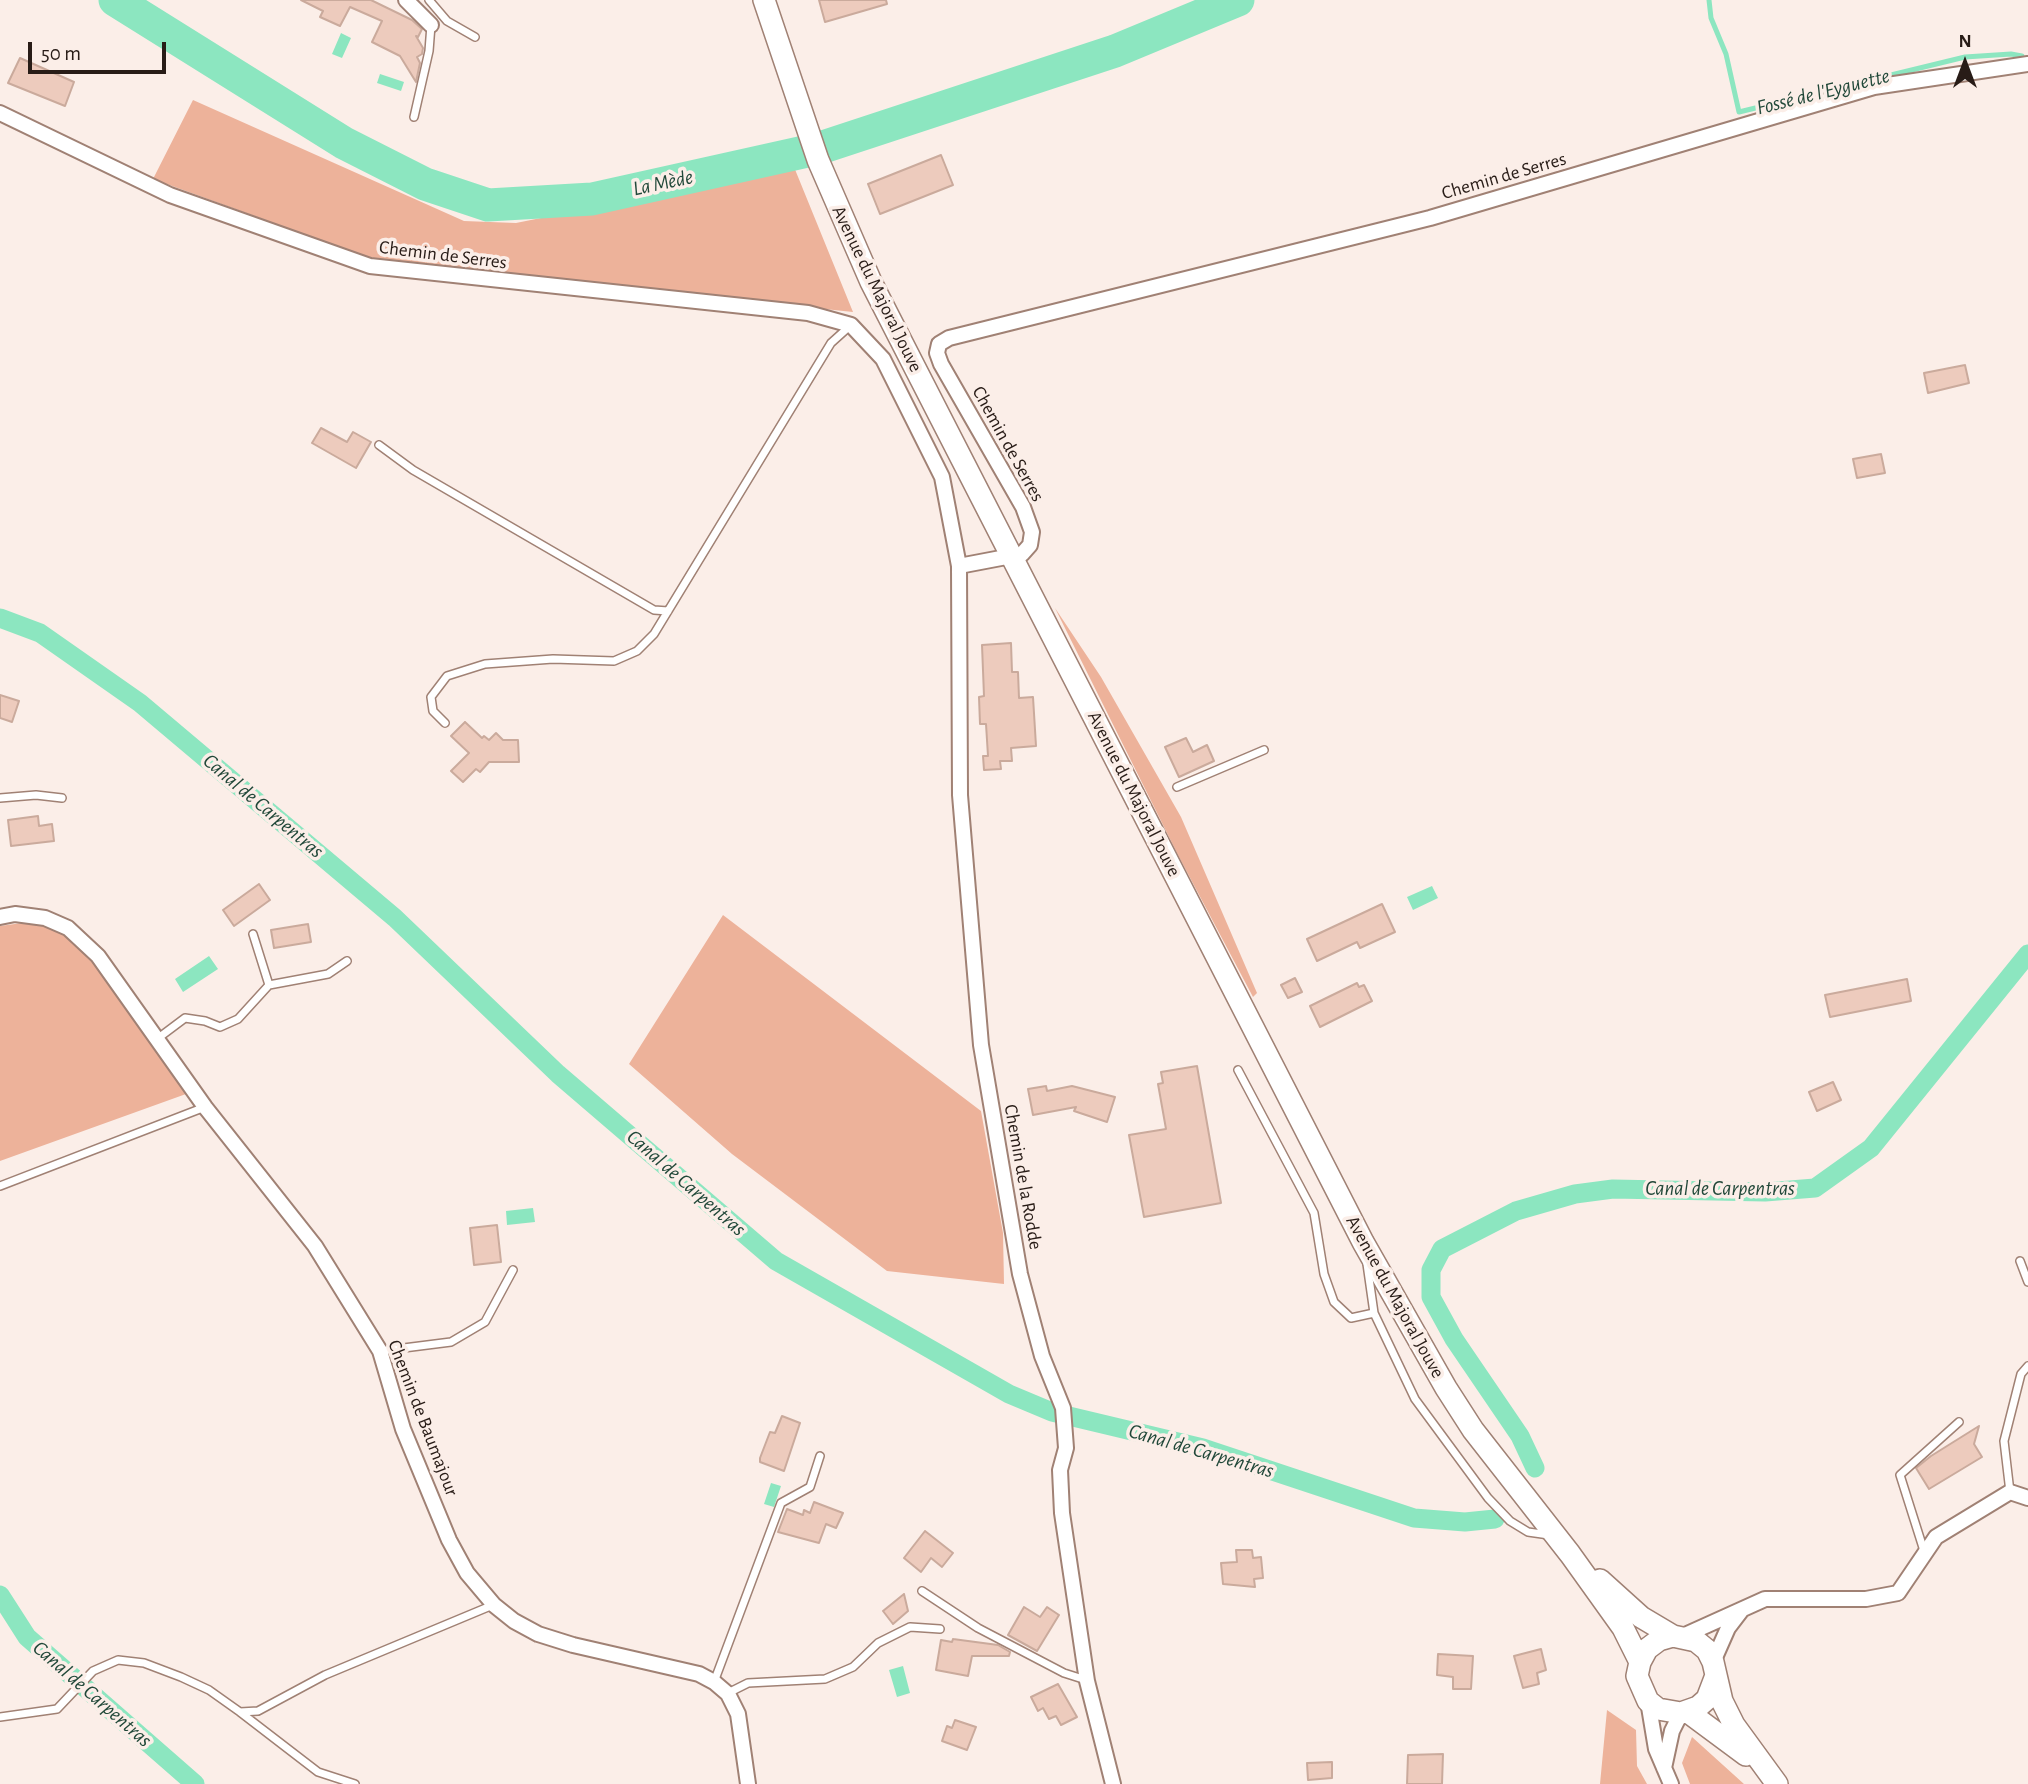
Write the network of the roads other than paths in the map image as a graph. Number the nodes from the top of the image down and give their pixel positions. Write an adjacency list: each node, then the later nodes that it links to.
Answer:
1 (406, 0): 4 (street)
2 (429, 0): 5 (lane)
3 (764, 0): 11 (main road, Avenue du Majoral Jouve)
4 (432, 24): 8 (lane)
5 (475, 37)
6 (2028, 64): 11 (street, Chemin de Serres)
7 (0, 114): 9 (street, Chemin de Serres)
8 (414, 117)
9 (850, 325): 12 (street, Chemin de Serres); 13 (lane)
10 (379, 445): 13 (lane)
11 (1012, 558): 12 (street); 27 (main road, Avenue du Majoral Jouve)
12 (959, 566): 48 (street, Chemin de la Rodde)
13 (668, 611): 14 (lane)
14 (445, 723)
15 (1264, 750): 16 (lane)
16 (1177, 787)
17 (62, 797): 18 (lane)
18 (0, 798)
19 (0, 917): 23 (street, Chemin de Baumajour)
20 (253, 934): 22 (lane)
21 (347, 961): 22 (lane)
22 (268, 985): 23 (lane)
23 (157, 1039): 25 (street, Chemin de Baumajour)
24 (1238, 1070): 31 (lane)
25 (205, 1107): 26 (lane); 32 (street, Chemin de Baumajour)
26 (0, 1186)
27 (1363, 1242): 31 (lane); 38 (main road, Avenue du Majoral Jouve)
28 (2020, 1261): 30 (lane)
29 (513, 1270): 32 (lane)
30 (2028, 1282)
31 (1374, 1313): 38 (lane)
32 (380, 1352): 42 (street, Chemin de Baumajour)
33 (2028, 1366): 36 (lane)
34 (1959, 1422): 40 (lane)
35 (820, 1456): 49 (lane)
36 (2010, 1492): 37 (street); 40 (street)
37 (2028, 1498)
38 (1554, 1536): 39 (main road, Avenue du Majoral Jouve)
39 (1570, 1553): 45 (main road, Avenue du Majoral Jouve); 46 (main road, Avenue du Majoral Jouve)
40 (1926, 1555): 43 (street)
41 (922, 1591): 48 (lane)
42 (494, 1605): 49 (street, Chemin de Baumajour); 52 (lane)
43 (1742, 1610): 45 (street); 47 (street)
44 (940, 1629): 50 (lane)
45 (1678, 1636): 46 (main road); 47 (main road, Avenue du Majoral Jouve)
46 (1640, 1662): 51 (main road, Avenue du Majoral Jouve)
47 (1714, 1670): 53 (main road); 56 (main road, Avenue du Majoral Jouve)
48 (1087, 1681): 59 (street, Chemin de la Rodde)
49 (714, 1682): 50 (street, Chemin de Baumajour)
50 (727, 1694): 58 (street, Chemin de Baumajour)
51 (1648, 1701): 53 (main road, Avenue du Majoral Jouve); 55 (street)
52 (240, 1712): 54 (lane); 57 (lane)
53 (1685, 1712): 55 (street); 56 (main road, Avenue du Majoral Jouve)
54 (0, 1717)
55 (1664, 1770): 60 (street)
56 (1770, 1777)
57 (355, 1784)
58 (748, 1784)
59 (1113, 1784)
60 (1671, 1784)

